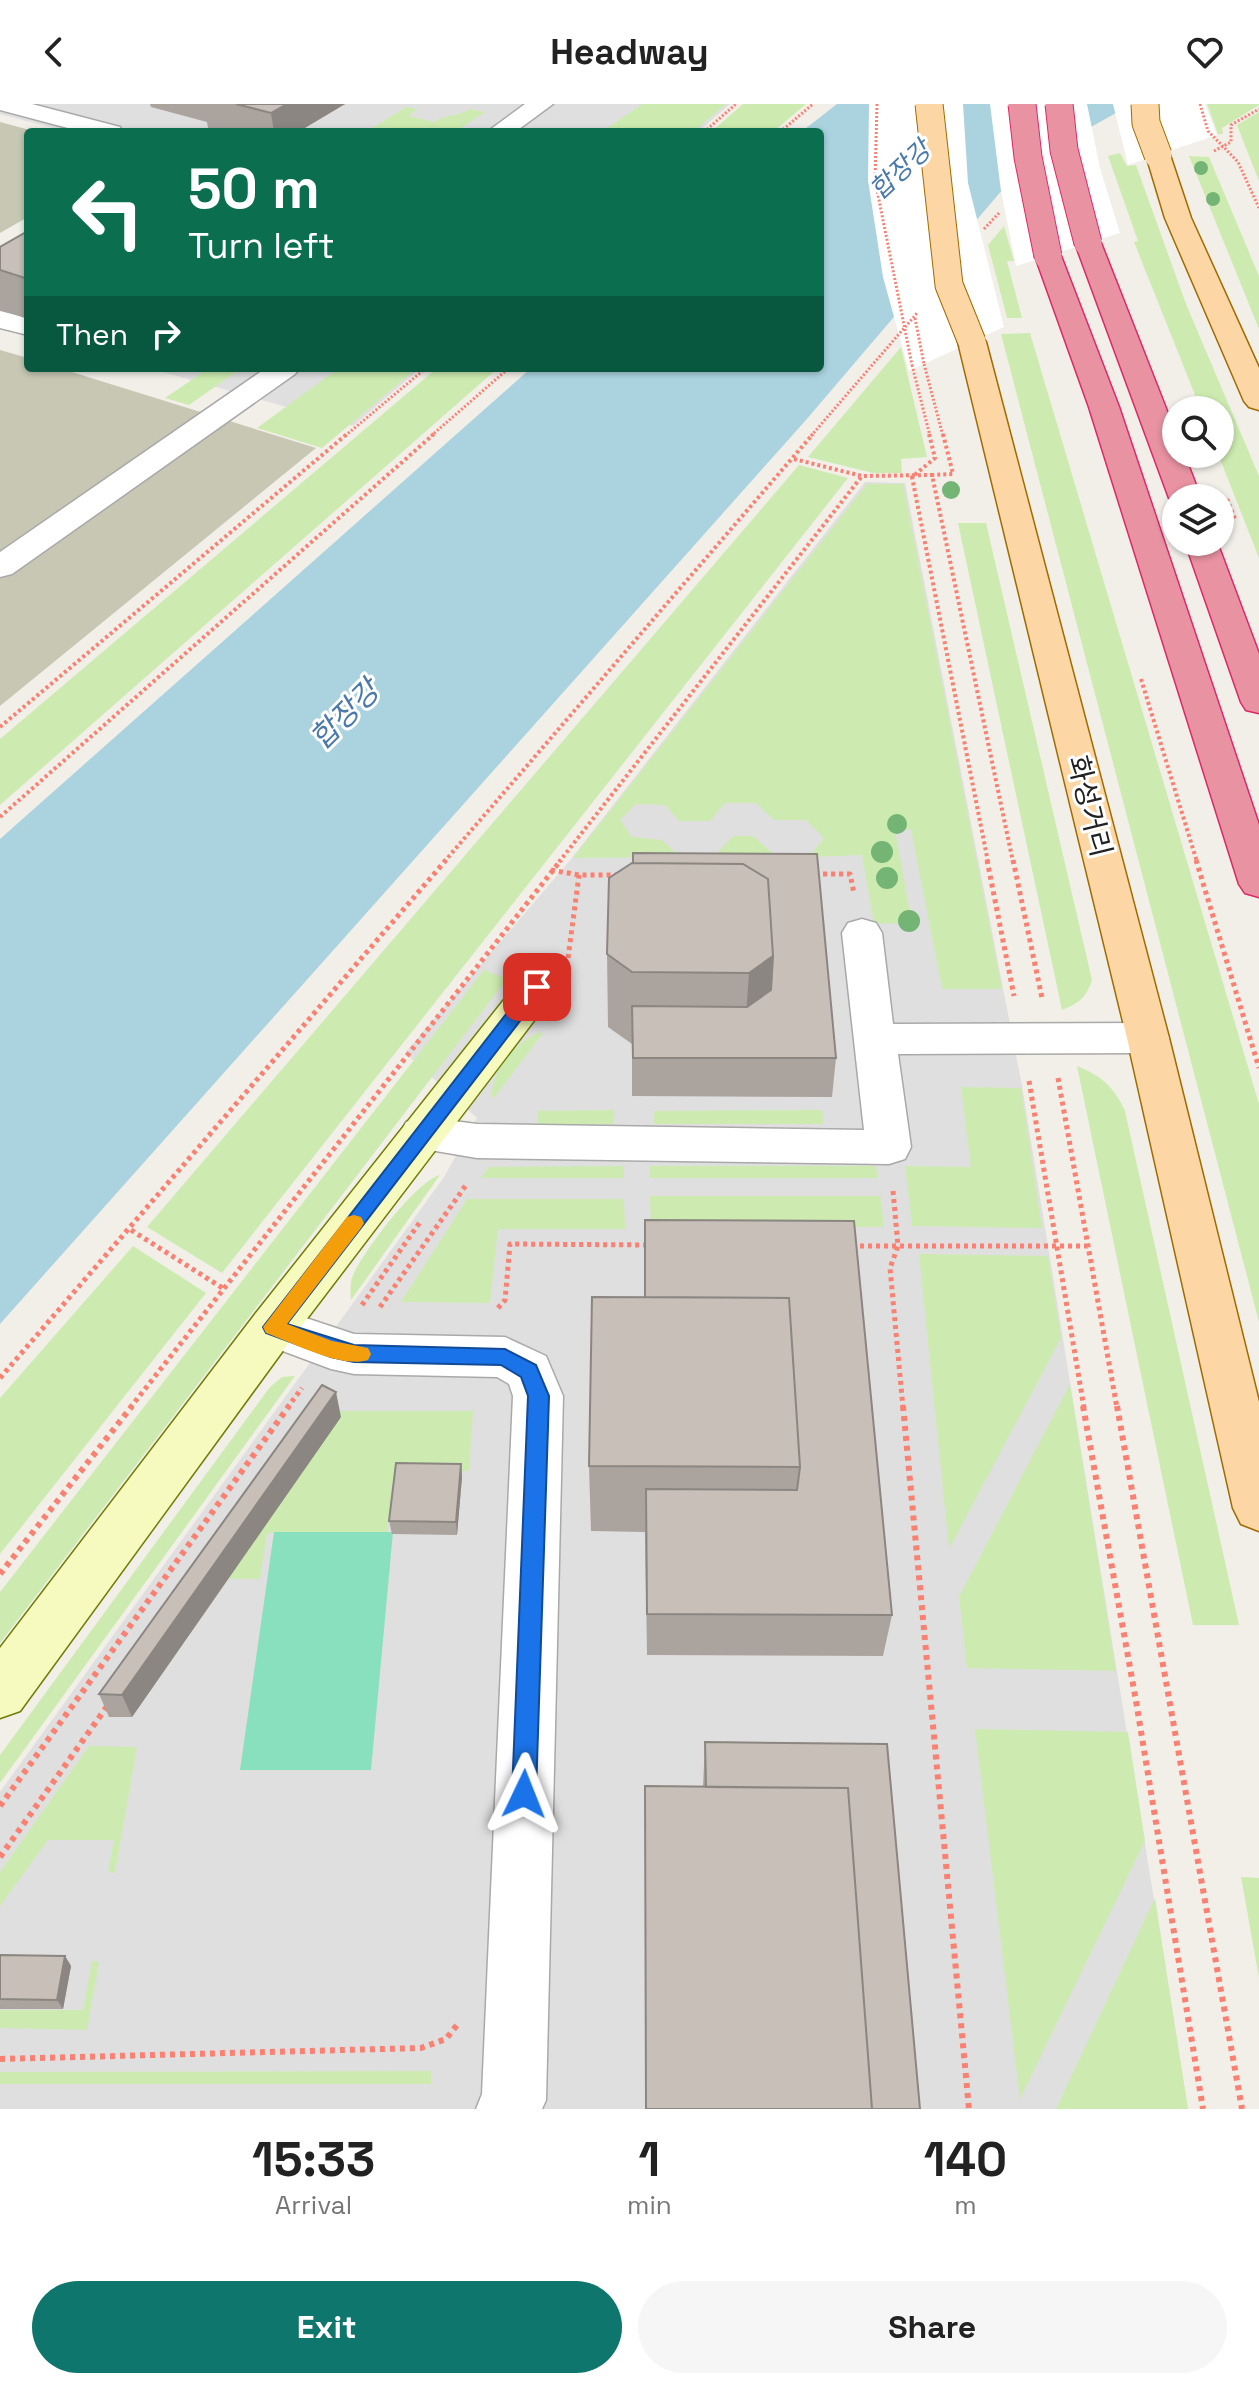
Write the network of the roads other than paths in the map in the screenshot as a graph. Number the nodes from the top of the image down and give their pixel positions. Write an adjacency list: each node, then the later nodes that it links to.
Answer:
1 (541, 104): 8 (street)
2 (929, 104): 20 (main road, 화성거리, bridge)
3 (1022, 104): 17 (highway, bridge)
4 (1059, 104): 13 (highway, bridge)
5 (1145, 104): 12 (main road, bridge)
6 (19, 106): 7 (street)
7 (97, 128)
8 (505, 128)
9 (0, 319): 10 (street)
10 (24, 326)
11 (279, 372): 15 (street)
12 (1258, 395)
13 (1180, 484)
14 (1206, 556): 16 (highway)
15 (0, 567)
16 (1259, 702)
17 (1259, 884)
18 (862, 933): 21 (street)
19 (537, 987): 22 (street)
20 (1148, 1038): 21 (street); 24 (main road, 화성거리)
21 (874, 1039): 22 (street)
22 (422, 1134): 23 (street)
23 (273, 1327): 25 (street); 26 (street)
24 (1259, 1508)
25 (0, 1692)
26 (508, 2109)

